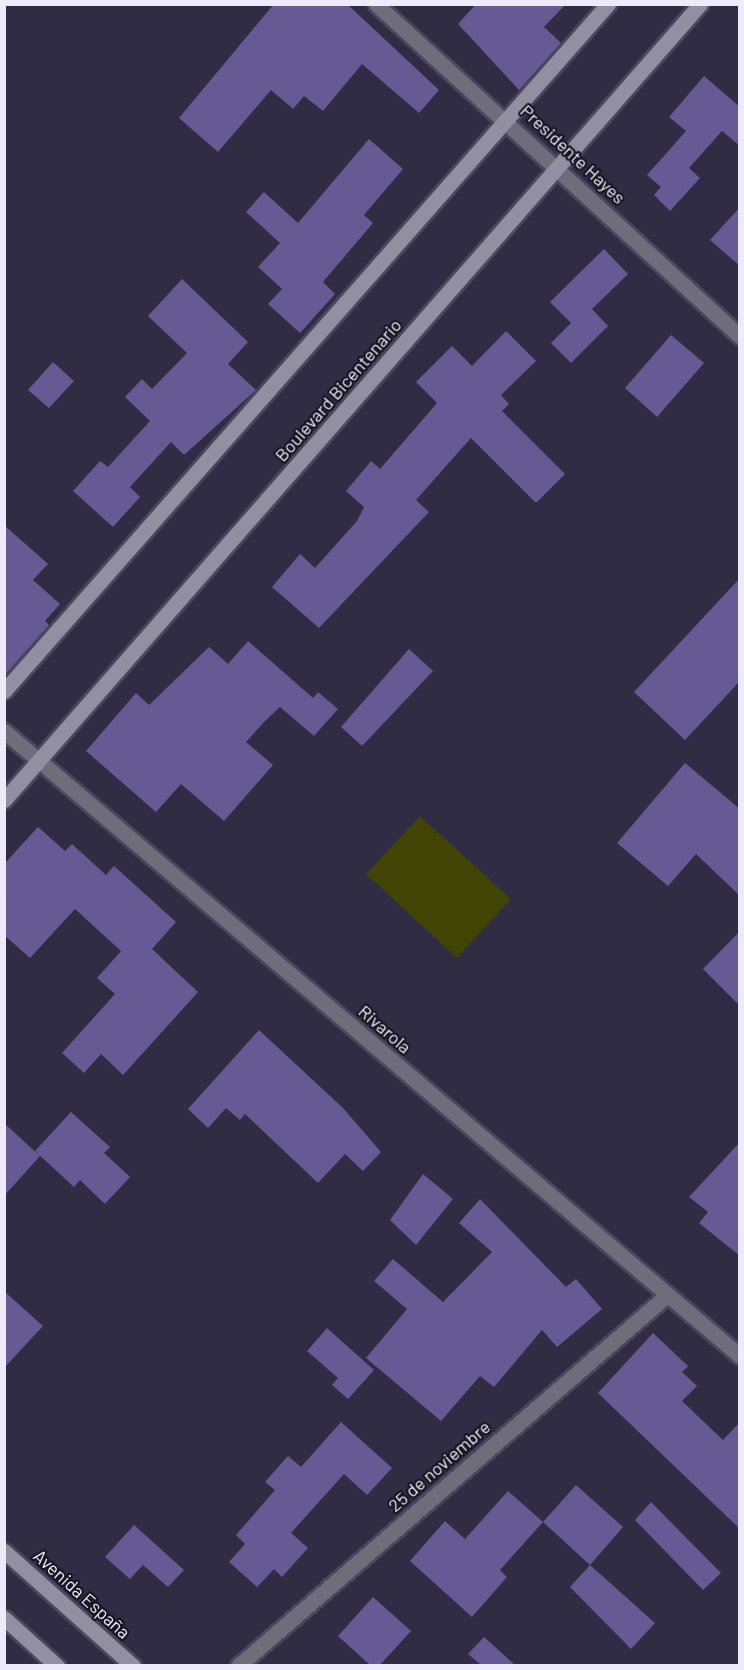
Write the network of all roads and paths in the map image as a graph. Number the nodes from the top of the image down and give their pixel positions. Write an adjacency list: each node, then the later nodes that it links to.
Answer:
1 (376, 4): 4 (street, Presidente Hayes)
2 (608, 4): 4 (street)
3 (700, 4): 5 (street, Boulevard Bicentenario)
4 (507, 120): 5 (street, Presidente Hayes); 7 (street)
5 (558, 167): 6 (street, Presidente Hayes); 9 (street, Boulevard Bicentenario)
6 (740, 336)
7 (4, 691)
8 (4, 731): 9 (street, Rivarola)
9 (40, 759): 10 (street, Boulevard Bicentenario); 11 (street, Rivarola)
10 (4, 800)
11 (666, 1296): 12 (street, Rivarola); 17 (street, 25 de noviembre)
12 (740, 1356)
13 (4, 1551): 16 (street, Avenida España)
14 (4, 1618): 15 (street)
15 (57, 1665)
16 (133, 1665)
17 (238, 1665)

